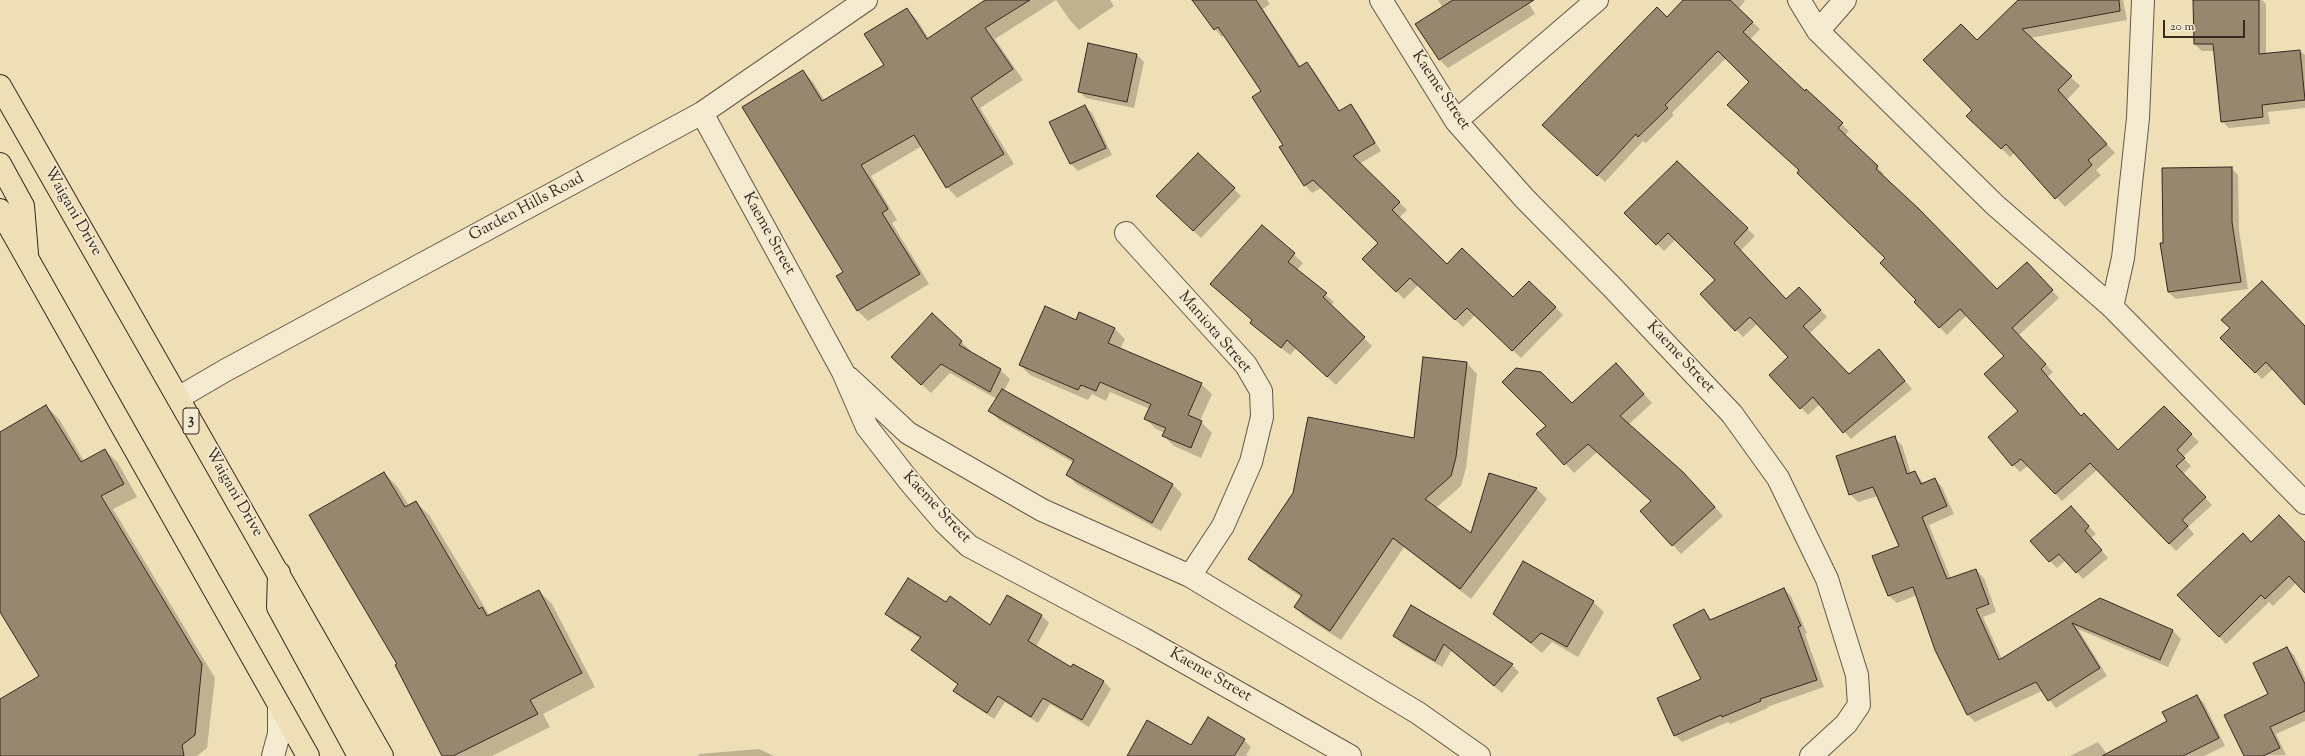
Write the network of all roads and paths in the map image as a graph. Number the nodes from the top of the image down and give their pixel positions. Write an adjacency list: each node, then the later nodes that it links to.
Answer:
1 (866, 0): 9 (street, Garden Hills Road)
2 (1381, 0): 10 (street, Kaeme Street)
3 (1597, 0): 10 (street)
4 (1799, 0): 7 (street)
5 (1845, 0): 7 (street)
6 (2143, 0): 15 (street)
7 (1818, 31): 15 (street)
8 (0, 86): 17 (highway, Waigani Drive / 3)
9 (702, 113): 16 (street, Kaeme Street); 17 (street, Garden Hills Road)
10 (1456, 122): 22 (street, Kaeme Street)
11 (0, 164): 14 (highway)
12 (0, 210): 14 (highway)
13 (1126, 233): 20 (street, Maniota Street)
14 (28, 263): 21 (highway)
15 (2112, 307): 18 (street)
16 (843, 372): 20 (street); 27 (street, Kaeme Street)
17 (178, 398): 19 (highway, Waigani Drive / 3)
18 (2305, 503)
19 (279, 572): 25 (highway); 26 (highway, Waigani Drive / 3)
20 (1190, 576): 28 (street)
21 (279, 705): 23 (street); 24 (highway)
22 (1814, 753): 29 (street)
23 (273, 756)
24 (308, 756)
25 (359, 756)
26 (382, 756)
27 (1350, 756)
28 (1479, 756)
29 (1797, 756)

